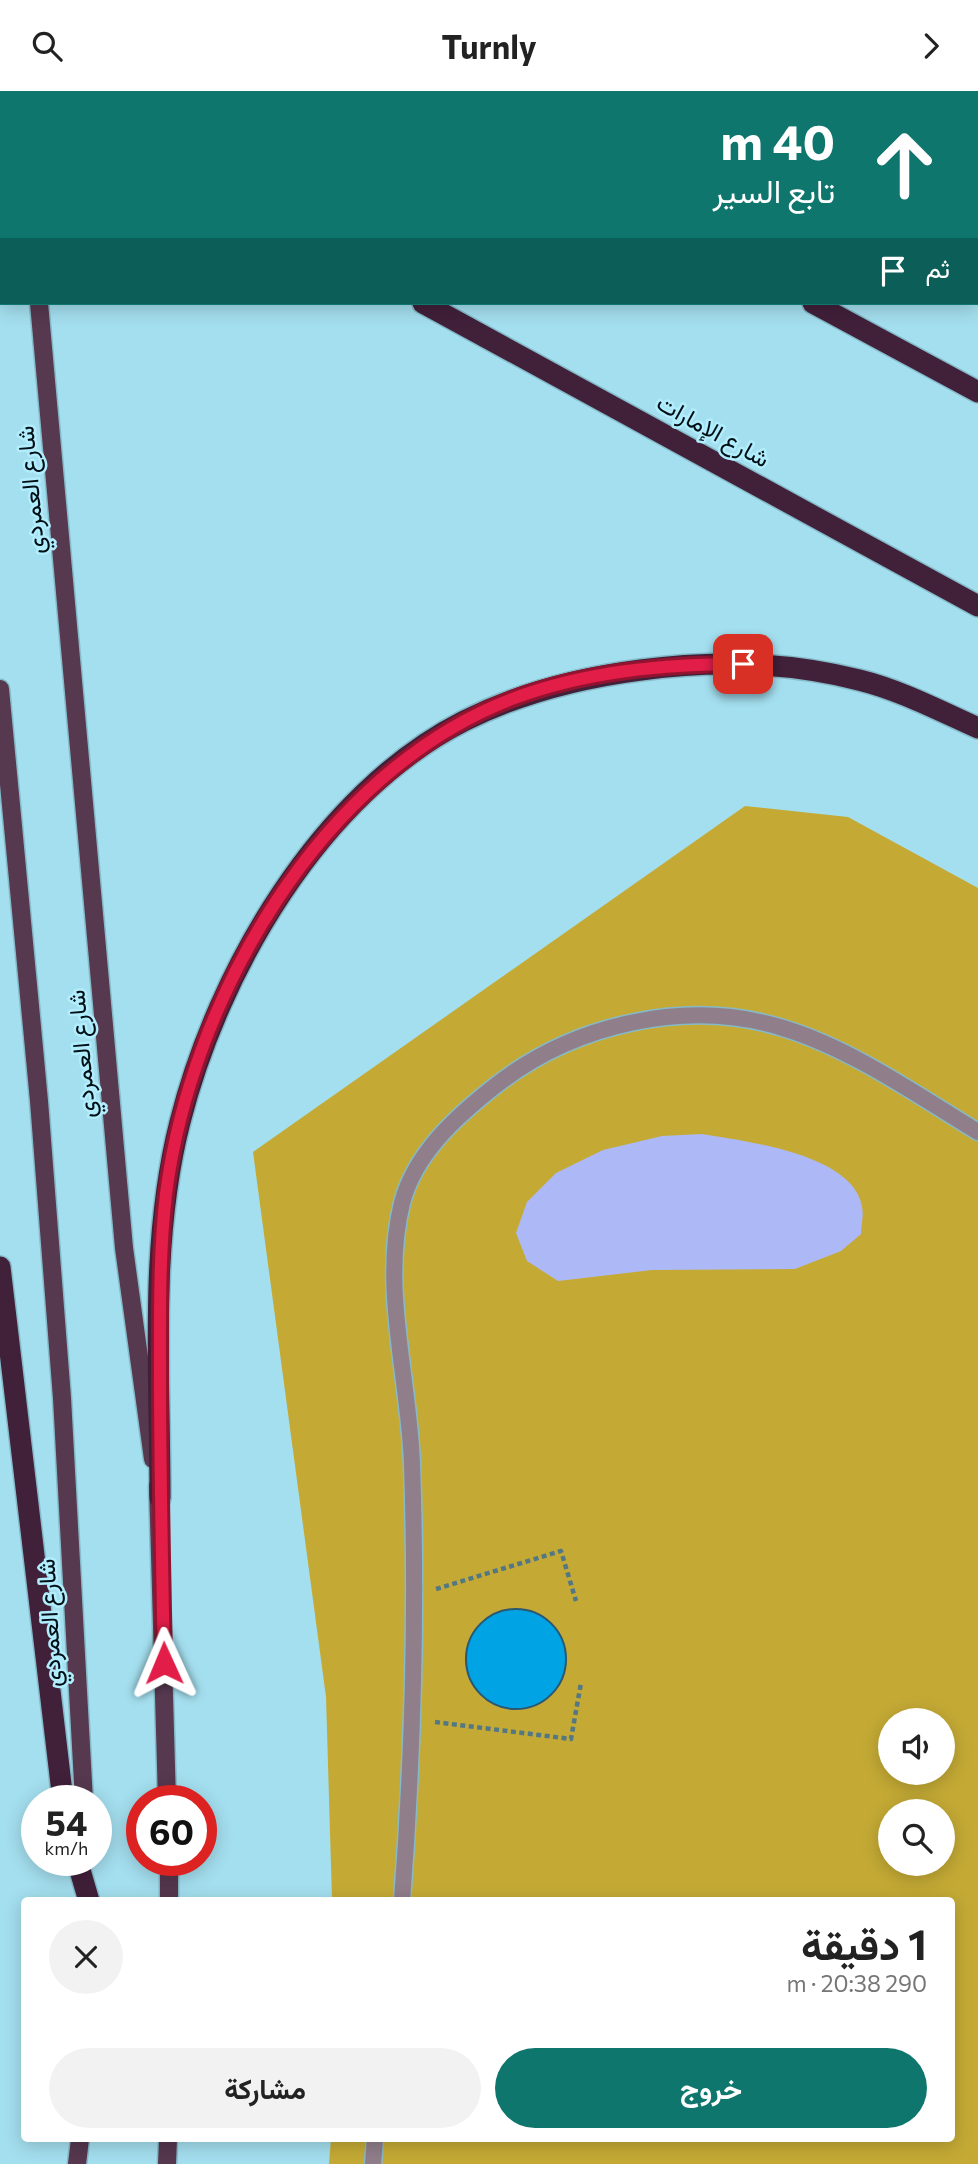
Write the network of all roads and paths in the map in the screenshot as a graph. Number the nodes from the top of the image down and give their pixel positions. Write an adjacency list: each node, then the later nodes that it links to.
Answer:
1 (39, 305): 10 (main road, شارع العمردي)
2 (427, 305): 5 (highway, شارع الإمارات)
3 (817, 305): 4 (highway)
4 (978, 392)
5 (978, 606)
6 (0, 689): 16 (main road, شارع العمردي)
7 (978, 728): 10 (highway)
8 (978, 1132): 11 (lane)
9 (0, 1266): 15 (highway)
10 (160, 1498): 17 (main road, شارع العمردي)
11 (415, 1595): 12 (path); 14 (lane)
12 (576, 1601)
13 (581, 1683): 14 (path)
14 (413, 1719): 24 (lane)
15 (61, 1785)
16 (84, 1785)
17 (167, 1785)
18 (82, 1876): 21 (highway)
19 (89, 1876): 22 (main road)
20 (169, 1876): 23 (main road)
21 (89, 1897)
22 (90, 1897)
23 (169, 1897)
24 (402, 1897)
25 (80, 2142): 28 (main road)
26 (168, 2142): 29 (main road)
27 (375, 2142): 30 (lane)
28 (78, 2164)
29 (167, 2164)
30 (373, 2164)

